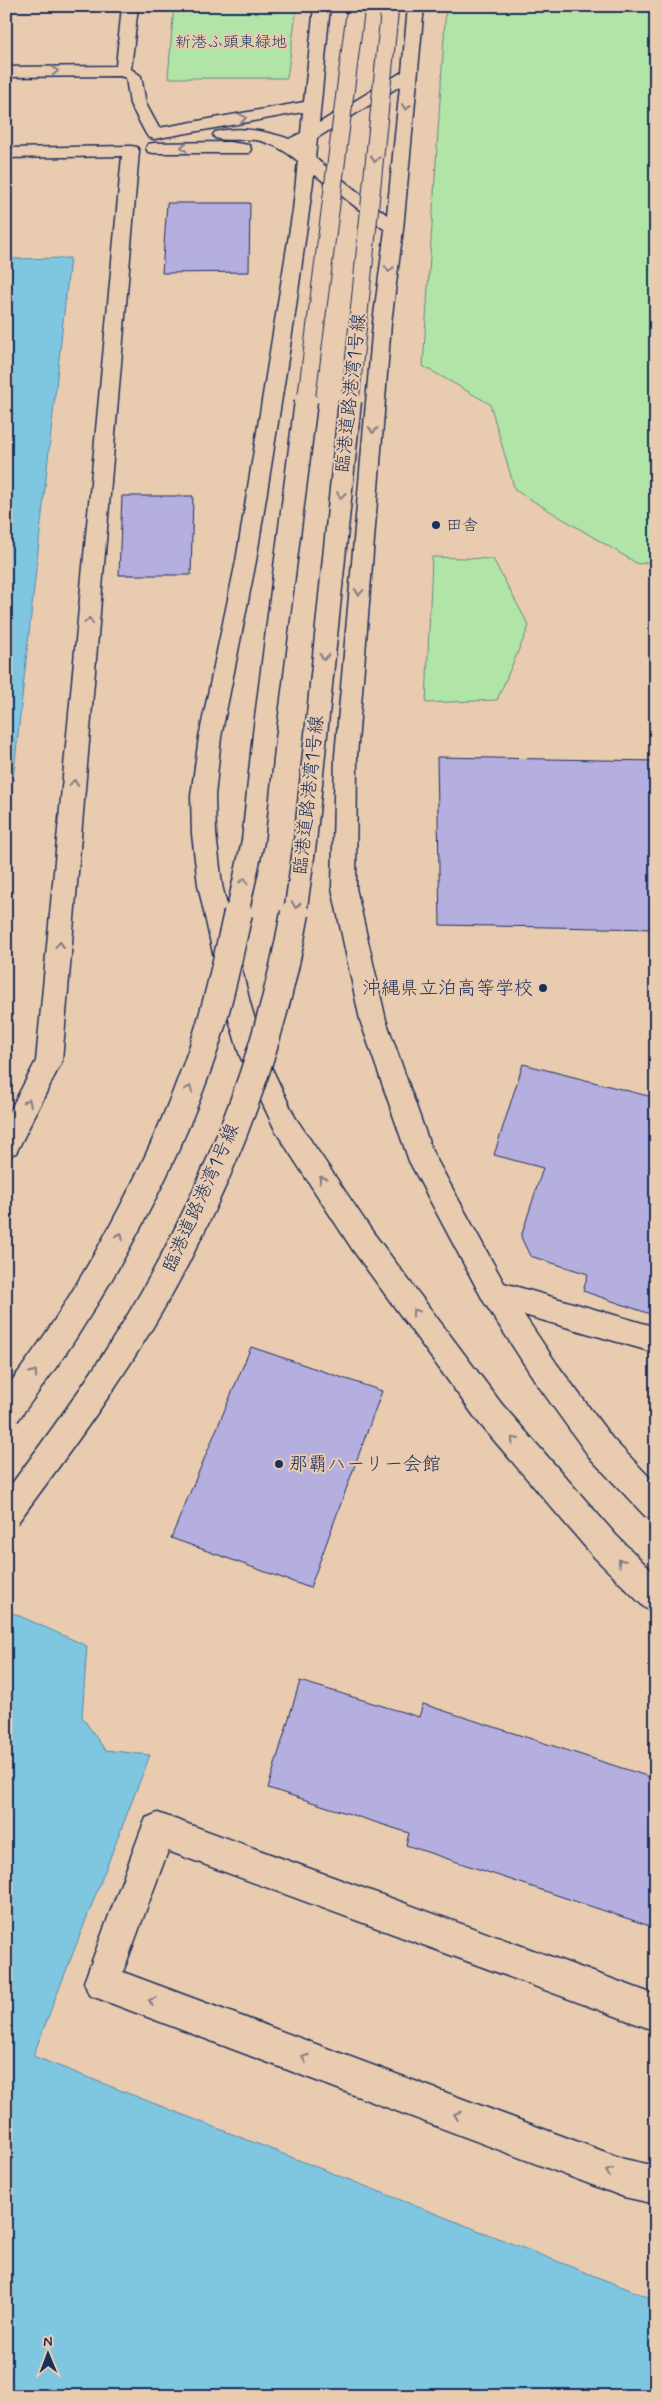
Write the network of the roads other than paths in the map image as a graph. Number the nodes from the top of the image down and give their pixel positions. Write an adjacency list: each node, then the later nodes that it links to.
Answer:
1 (130, 6): 6 (street)
2 (322, 6): 9 (street)
3 (356, 6): 21 (street, one-way to 3, bridge)
4 (390, 6): 23 (street, 臨港道路港湾1号線, one-way to 23, bridge)
5 (416, 6): 8 (street)
6 (123, 71): 7 (street, one-way to 6); 10 (street)
7 (6, 72)
8 (410, 72): 16 (street); 17 (street, one-way to 17)
9 (312, 106): 10 (street, one-way to 9); 16 (street)
10 (154, 134): 11 (street)
11 (282, 142): 12 (street); 16 (street)
12 (229, 147): 13 (street, one-way to 13); 15 (street)
13 (131, 151): 14 (street); 18 (street, one-way to 13)
14 (6, 152)
15 (256, 152)
16 (301, 155): 17 (street); 24 (street, one-way to 16)
17 (394, 229): 19 (street, one-way to 19)
18 (6, 1145)
19 (494, 1293): 20 (street); 22 (street)
20 (656, 1340)
21 (6, 1413)
22 (656, 1506)
23 (6, 1516)
24 (656, 1597)
25 (656, 2013): 26 (street, one-way to 25)
26 (656, 2185)

